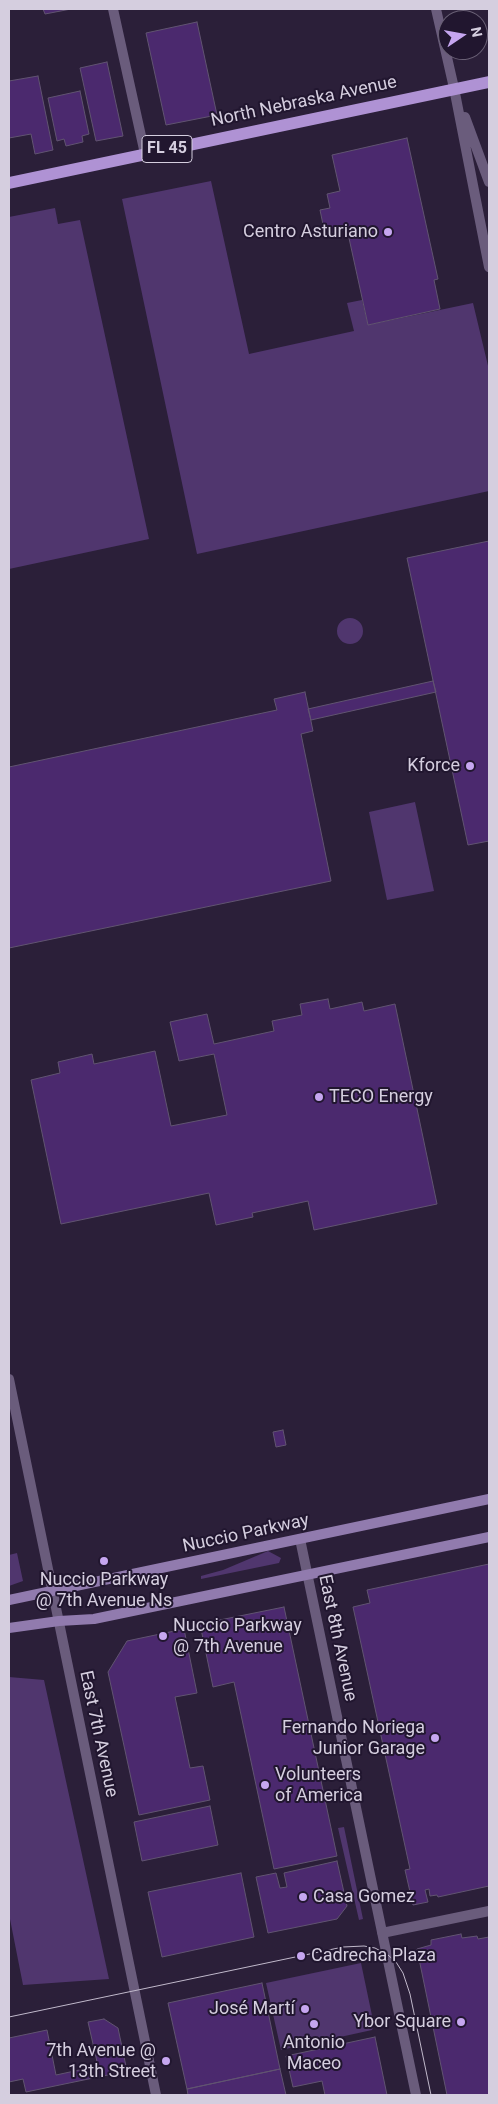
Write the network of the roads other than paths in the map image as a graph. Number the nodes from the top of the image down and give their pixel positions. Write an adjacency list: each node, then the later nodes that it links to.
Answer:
1 (113, 9): 5 (street)
2 (436, 9): 4 (street)
3 (489, 82): 4 (main road, North Nebraska Avenue / FL 45)
4 (454, 88): 5 (main road, North Nebraska Avenue / FL 45); 7 (street); 8 (street)
5 (145, 154): 6 (main road, North Nebraska Avenue / FL 45)
6 (9, 182)
7 (489, 182)
8 (489, 267)
9 (9, 1379): 14 (street, East 7th Avenue)
10 (489, 1499): 12 (main road, Nuccio Parkway)
11 (489, 1537): 13 (main road)
12 (300, 1539): 13 (street, East 8th Avenue); 14 (main road, Nuccio Parkway)
13 (308, 1576): 16 (main road); 19 (street, East 8th Avenue)
14 (53, 1592): 15 (main road, Nuccio Parkway); 16 (street, East 7th Avenue)
15 (9, 1600)
16 (59, 1621): 17 (main road); 20 (street, East 7th Avenue)
17 (9, 1628)
18 (489, 1911): 19 (street)
19 (382, 1933): 21 (street, East 8th Avenue)
20 (156, 2095)
21 (416, 2095)

